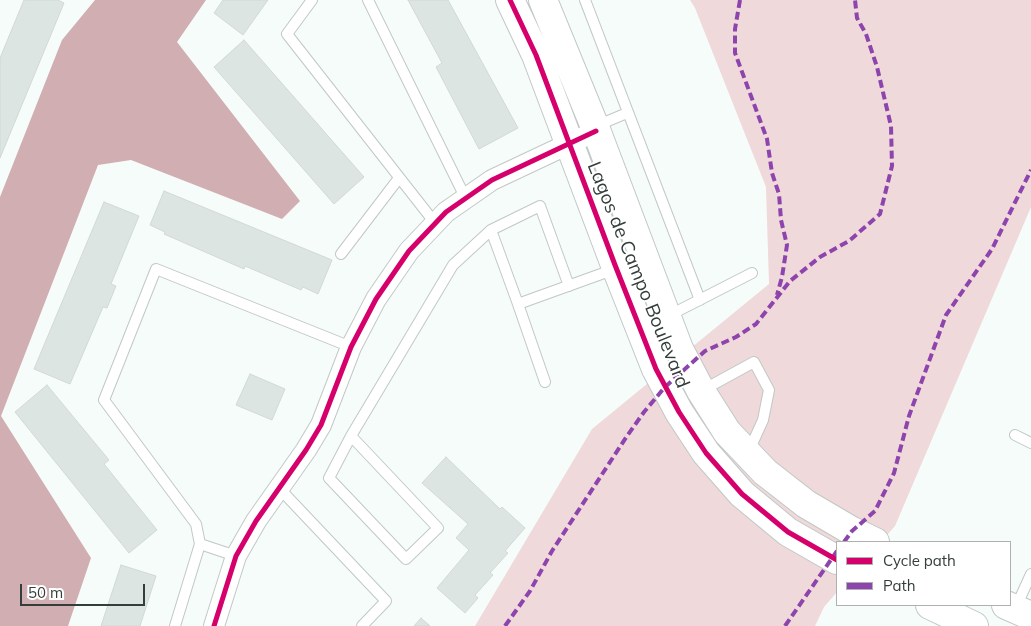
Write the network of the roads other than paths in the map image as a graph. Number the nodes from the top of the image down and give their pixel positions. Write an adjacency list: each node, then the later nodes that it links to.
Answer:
1 (312, 0): 9 (lane)
2 (368, 0): 10 (lane)
3 (510, 0): 8 (street, Lagos de Campo Boulevard)
4 (543, 0): 7 (street, Lagos de Campo Boulevard)
5 (584, 0): 6 (lane)
6 (627, 113): 7 (lane); 18 (lane)
7 (596, 129): 8 (street); 14 (street, Lagos de Campo Boulevard)
8 (570, 144): 10 (street); 15 (street, Lagos de Campo Boulevard)
9 (399, 178): 11 (lane); 13 (lane)
10 (466, 198): 11 (street)
11 (435, 223): 21 (street)
12 (491, 230): 17 (lane); 19 (lane); 24 (lane)
13 (342, 254)
14 (644, 257): 15 (street); 20 (street, Lagos de Campo Boulevard)
15 (616, 269): 17 (lane); 32 (street, Lagos de Campo Boulevard)
16 (752, 273): 18 (lane)
17 (569, 286): 19 (lane)
18 (700, 300): 20 (lane)
19 (518, 304): 22 (lane)
20 (667, 317): 23 (street, Lagos de Campo Boulevard)
21 (351, 347): 28 (street); 30 (lane)
22 (545, 382)
23 (701, 391): 27 (street, Lagos de Campo Boulevard); 27 (lane)
24 (351, 436): 24 (lane)
25 (1015, 436): 26 (lane)
26 (1031, 443)
27 (748, 454): 29 (street, Lagos de Campo Boulevard)
28 (279, 488): 31 (street); 38 (lane)
29 (872, 541)
30 (200, 544): 31 (lane); 36 (lane)
31 (236, 556): 37 (street)
32 (836, 559)
33 (1031, 574): 35 (lane)
34 (932, 606): 39 (street)
35 (1017, 610)
36 (176, 626)
37 (214, 626)
38 (362, 626)
39 (974, 626)

